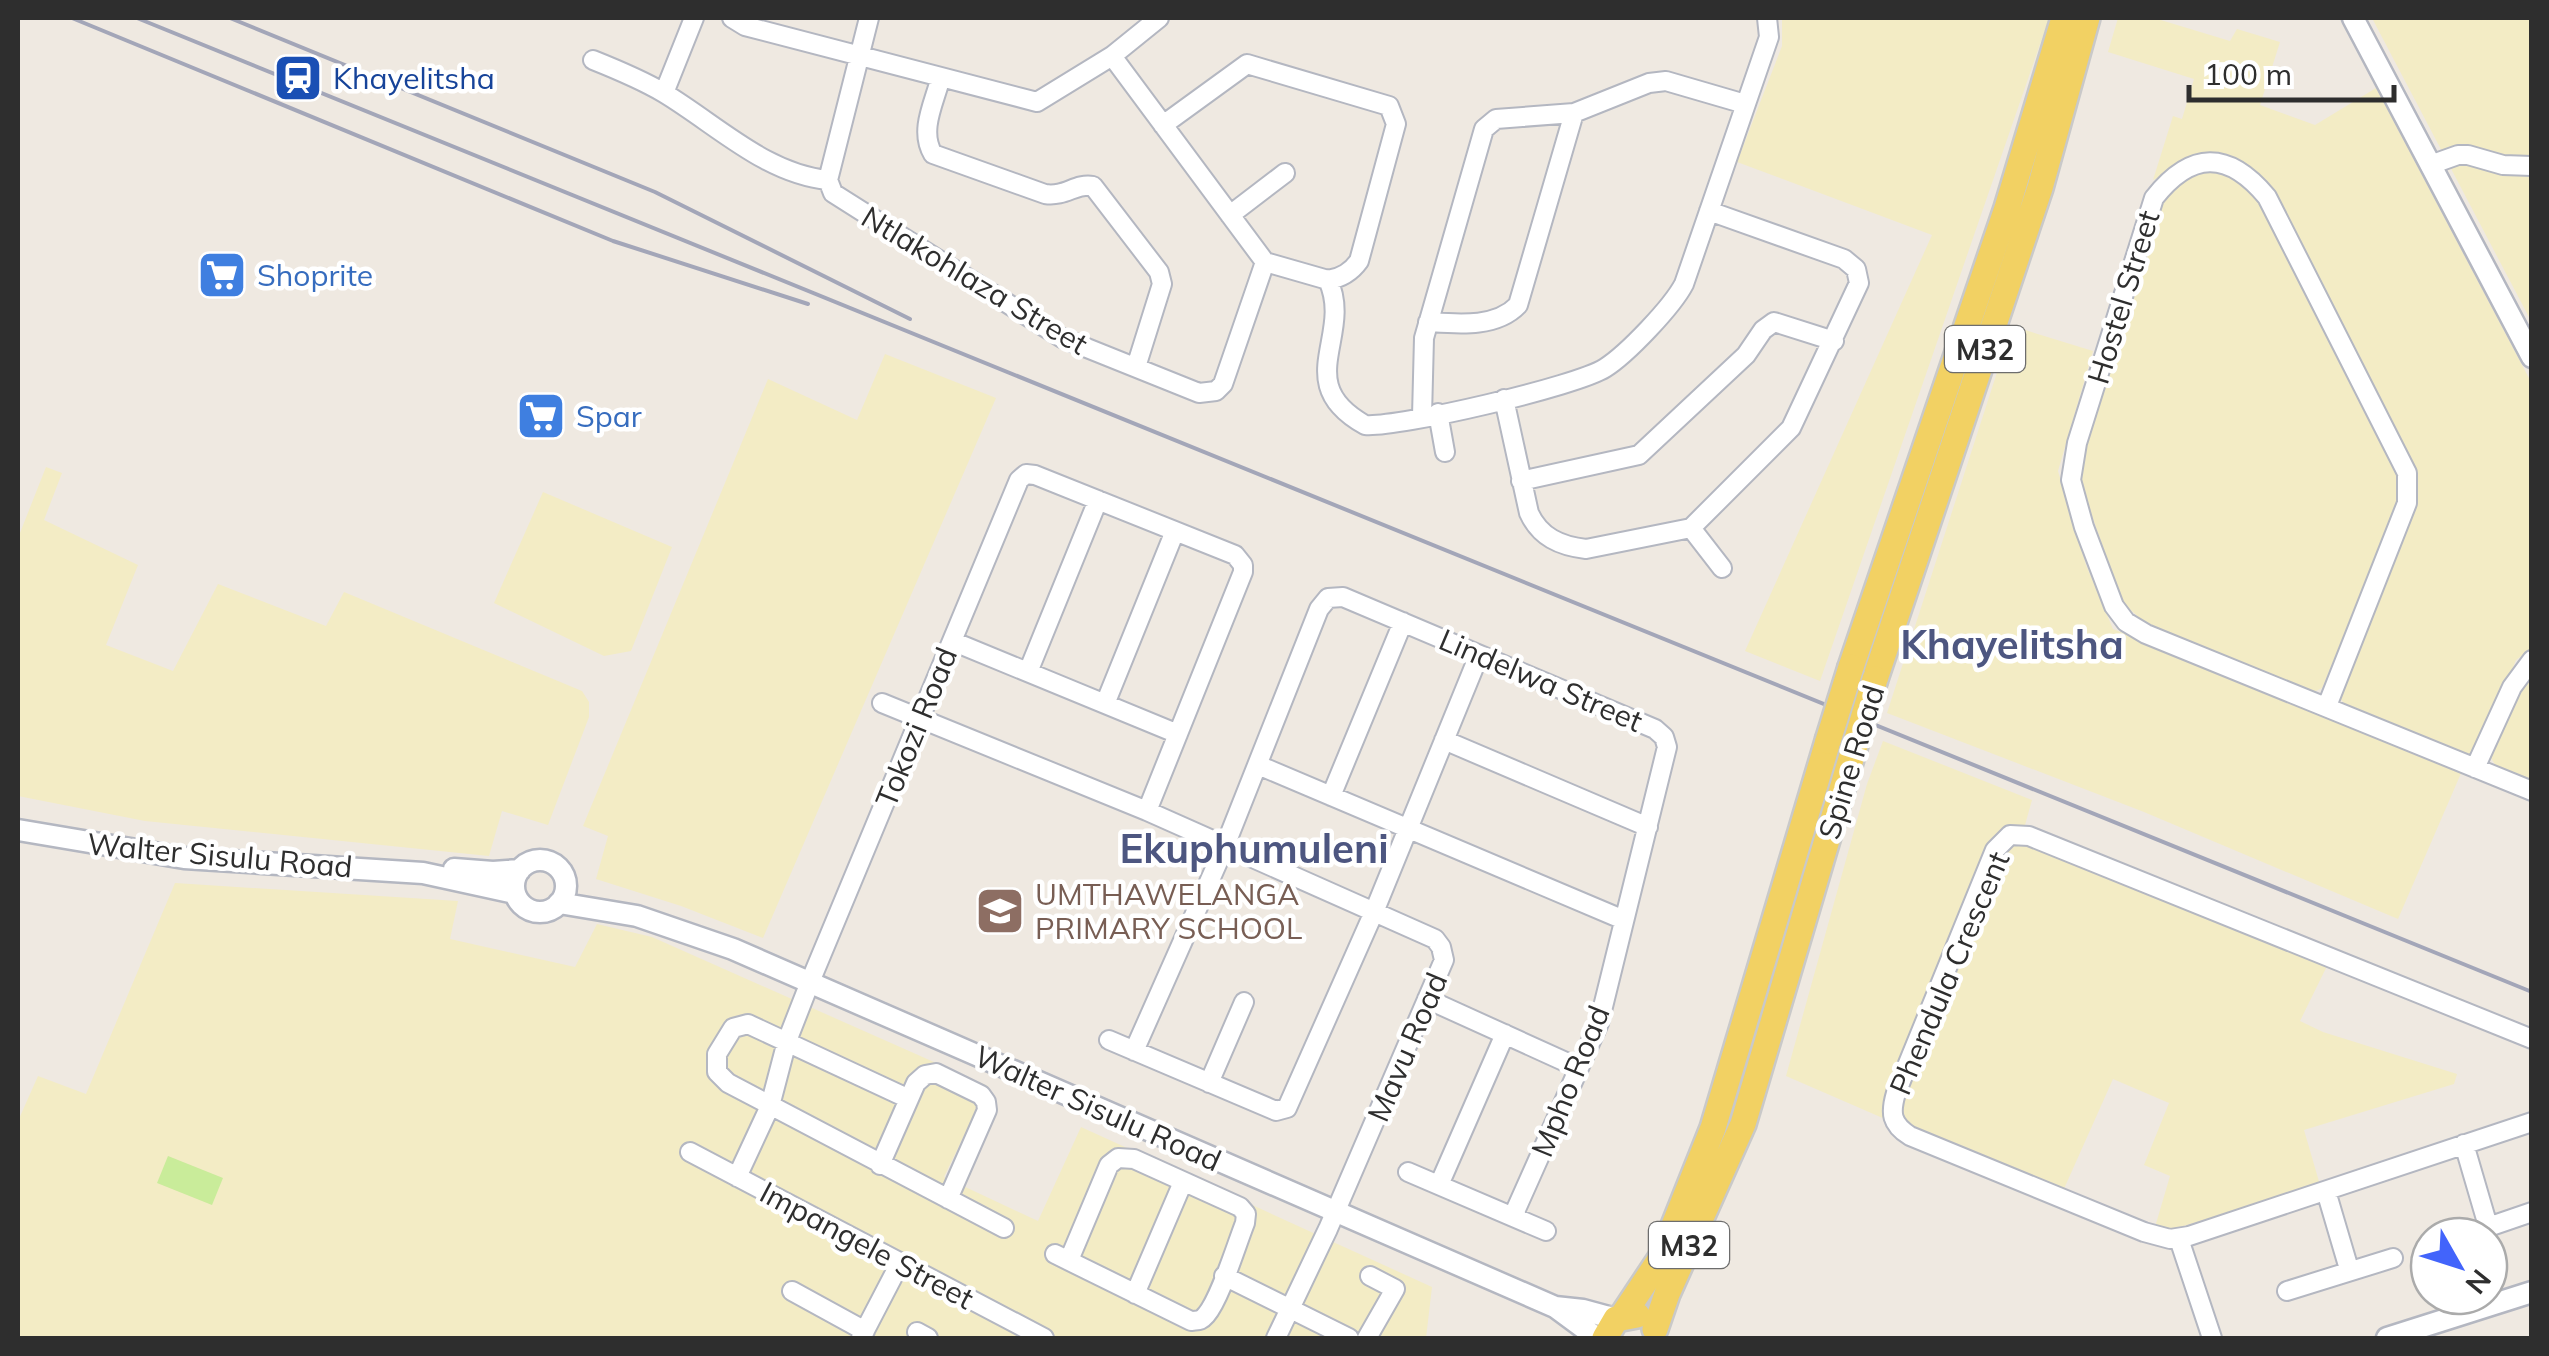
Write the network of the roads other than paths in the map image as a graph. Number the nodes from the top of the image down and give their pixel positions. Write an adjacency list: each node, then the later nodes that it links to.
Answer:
1 (694, 18): 13 (street)
2 (732, 18): 10 (street)
3 (870, 18): 10 (street)
4 (1159, 18): 9 (street)
5 (1767, 18): 14 (street)
6 (2064, 18): 102 (main road, Spine Road / M32, bridge)
7 (2087, 18): 105 (main road, Spine Road / M32, bridge)
8 (2353, 18): 17 (street)
9 (1112, 56): 12 (street); 16 (street)
10 (859, 58): 12 (street); 20 (street)
11 (593, 60): 13 (street)
12 (940, 80): 28 (street)
13 (664, 93): 20 (street)
14 (1745, 104): 15 (street); 21 (street)
15 (1574, 113): 25 (street); 25 (street)
16 (1163, 124): 22 (street); 24 (street)
17 (2430, 164): 18 (street); 27 (street)
18 (2532, 166)
19 (1285, 173): 22 (street)
20 (828, 180): 28 (street, Ntlakohlaza Street)
21 (1709, 211): 26 (street); 29 (street)
22 (1230, 215): 23 (street)
23 (1265, 262): 24 (street); 28 (street, Ntlakohlaza Street)
24 (1328, 280): 30 (street)
25 (1428, 322): 30 (street)
26 (1834, 341): 32 (street); 34 (street)
27 (2532, 357)
28 (1136, 367)
29 (1504, 400): 30 (street); 32 (street)
30 (1430, 415): 31 (street)
31 (1445, 452)
32 (1521, 481): 34 (street)
33 (1098, 500): 35 (street); 38 (street, Tokozi Road); 41 (street)
34 (1692, 528): 36 (street)
35 (1175, 531): 43 (street); 46 (street)
36 (1722, 568)
37 (1403, 622): 39 (street, Lindelwa Street); 48 (street, Lindelwa Street); 51 (street)
38 (952, 641): 41 (street); 45 (street, Tokozi Road)
39 (1479, 655): 47 (street); 53 (street, Lindelwa Street)
40 (2532, 660): 49 (street)
41 (1028, 672): 43 (street)
42 (882, 702): 45 (street, Mavu Road)
43 (1105, 704): 46 (street)
44 (2327, 706): 44 (street, Hostel Street); 49 (street, Hostel Street)
45 (920, 718): 52 (street, Mavu Road); 63 (street, Tokozi Road)
46 (1178, 734): 52 (street)
47 (1444, 740): 53 (street); 54 (street)
48 (1258, 766): 51 (street); 56 (street)
49 (2475, 768): 50 (street, Hostel Street)
50 (2532, 791)
51 (1331, 796): 54 (street)
52 (1147, 811): 56 (street, Mavu Road)
53 (1648, 827): 62 (street, Mpho Road)
54 (1408, 828): 61 (street); 62 (street)
55 (18, 830): 58 (street, Walter Sisulu Road)
56 (1225, 846): 61 (street, Mavu Road); 70 (street)
57 (520, 870): 58 (street, Walter Sisulu Road); 59 (street); 60 (street)
58 (423, 874): 59 (street, Walter Sisulu Road)
59 (515, 893): 60 (street)
60 (562, 894): 63 (street, Walter Sisulu Road)
61 (1374, 912): 64 (street, Mavu Road); 72 (street)
62 (1624, 920): 71 (street, Mpho Road)
63 (810, 982): 69 (street, Tokozi Road); 85 (street, Walter Sisulu Road)
64 (1427, 999): 66 (street); 85 (street, Mavu Road)
65 (1244, 1002): 72 (street)
66 (1505, 1034): 71 (street); 82 (street)
67 (2532, 1039): 90 (street, Phendula Crescent)
68 (1109, 1040): 70 (street)
69 (787, 1041): 73 (street); 74 (street, Tokozi Road); 74 (street)
70 (1134, 1051): 72 (street)
71 (1579, 1068): 86 (street, Mpho Road)
72 (1209, 1082)
73 (909, 1099): 78 (street); 84 (street)
74 (770, 1106): 78 (street); 80 (street, Tokozi Road)
75 (2532, 1122): 76 (street)
76 (2464, 1144): 83 (street); 87 (street)
77 (690, 1152): 80 (street, Impangele Street)
78 (880, 1164): 84 (street)
79 (1408, 1172): 82 (street)
80 (737, 1177): 92 (street, Impangele Street)
81 (1183, 1182): 94 (street); 99 (street); 99 (street)
82 (1440, 1185): 86 (street)
83 (2326, 1191): 90 (street); 93 (street)
84 (948, 1199): 88 (street)
85 (1335, 1211): 100 (street, Walter Sisulu Road); 101 (street, Mavu Road)
86 (1513, 1216): 89 (street)
87 (2485, 1216)
88 (1004, 1228)
89 (1546, 1231)
90 (2180, 1239): 110 (street)
91 (2393, 1258): 93 (street)
92 (900, 1263): 103 (street); 104 (street, Impangele Street)
93 (2349, 1269): 97 (street)
94 (1224, 1276): 99 (street); 101 (street)
95 (1370, 1276): 108 (street)
96 (792, 1292): 103 (street)
97 (2287, 1292)
98 (2532, 1292): 111 (street)
99 (1135, 1294)
100 (1555, 1307): 102 (street, Walter Sisulu Road); 109 (street, Walter Sisulu Road)
101 (1292, 1310): 106 (street, Mavu Road); 107 (street)
102 (1615, 1324): 105 (main road, Spine Road / M32)
103 (863, 1335)
104 (1033, 1336)
105 (1658, 1336)
106 (1276, 1338)
107 (1349, 1338)
108 (1367, 1338)
109 (1596, 1338)
110 (2212, 1338)
111 (2387, 1338)

